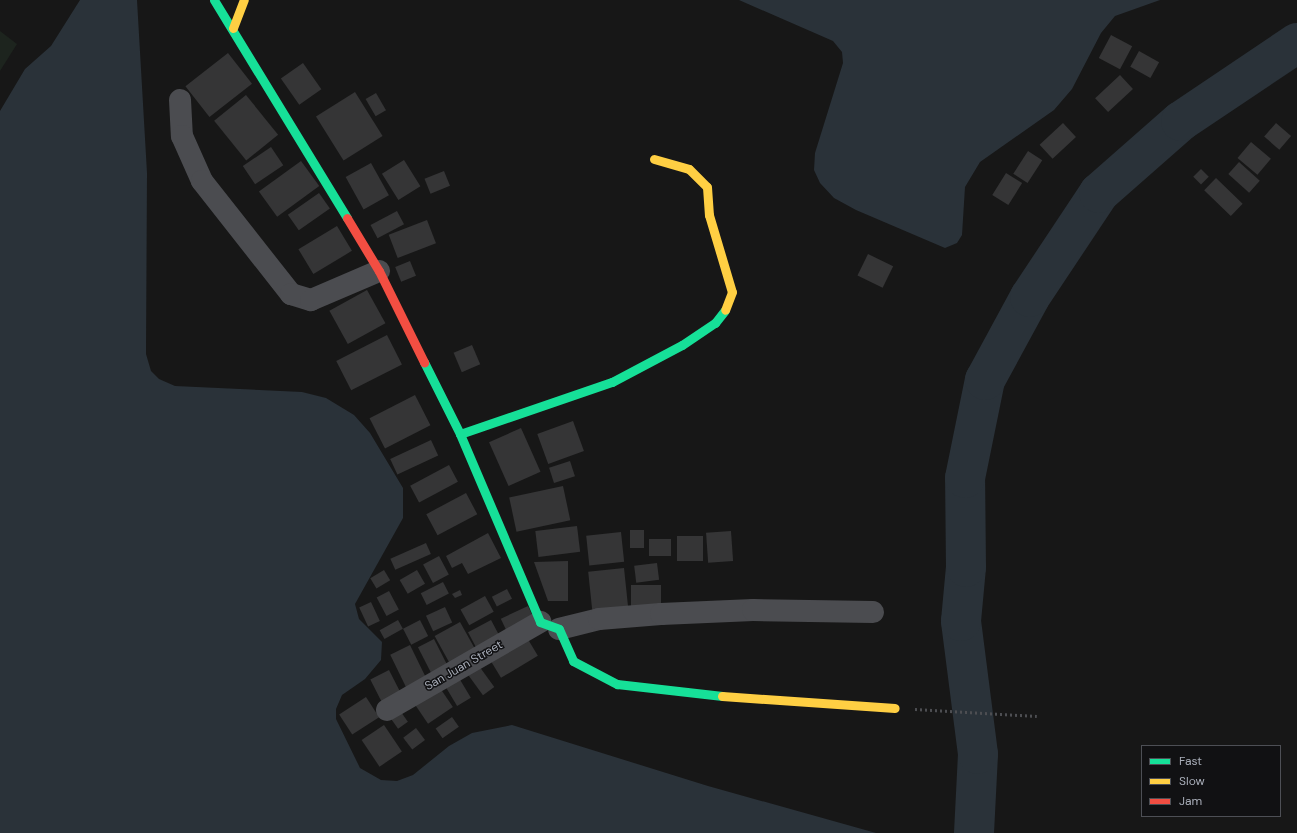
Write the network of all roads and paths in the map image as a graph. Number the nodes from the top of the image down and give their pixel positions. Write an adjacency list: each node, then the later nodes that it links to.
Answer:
1 (214, 0): 3 (street)
2 (244, 0): 3 (street)
3 (233, 28): 6 (street)
4 (180, 100): 6 (street)
5 (654, 159): 7 (street)
6 (378, 271): 7 (street)
7 (460, 434): 9 (street)
8 (873, 612): 9 (street, San Juan Street)
9 (549, 625): 10 (street); 11 (street, San Juan Street)
10 (895, 708): 12 (path)
11 (387, 710)
12 (1037, 716)

